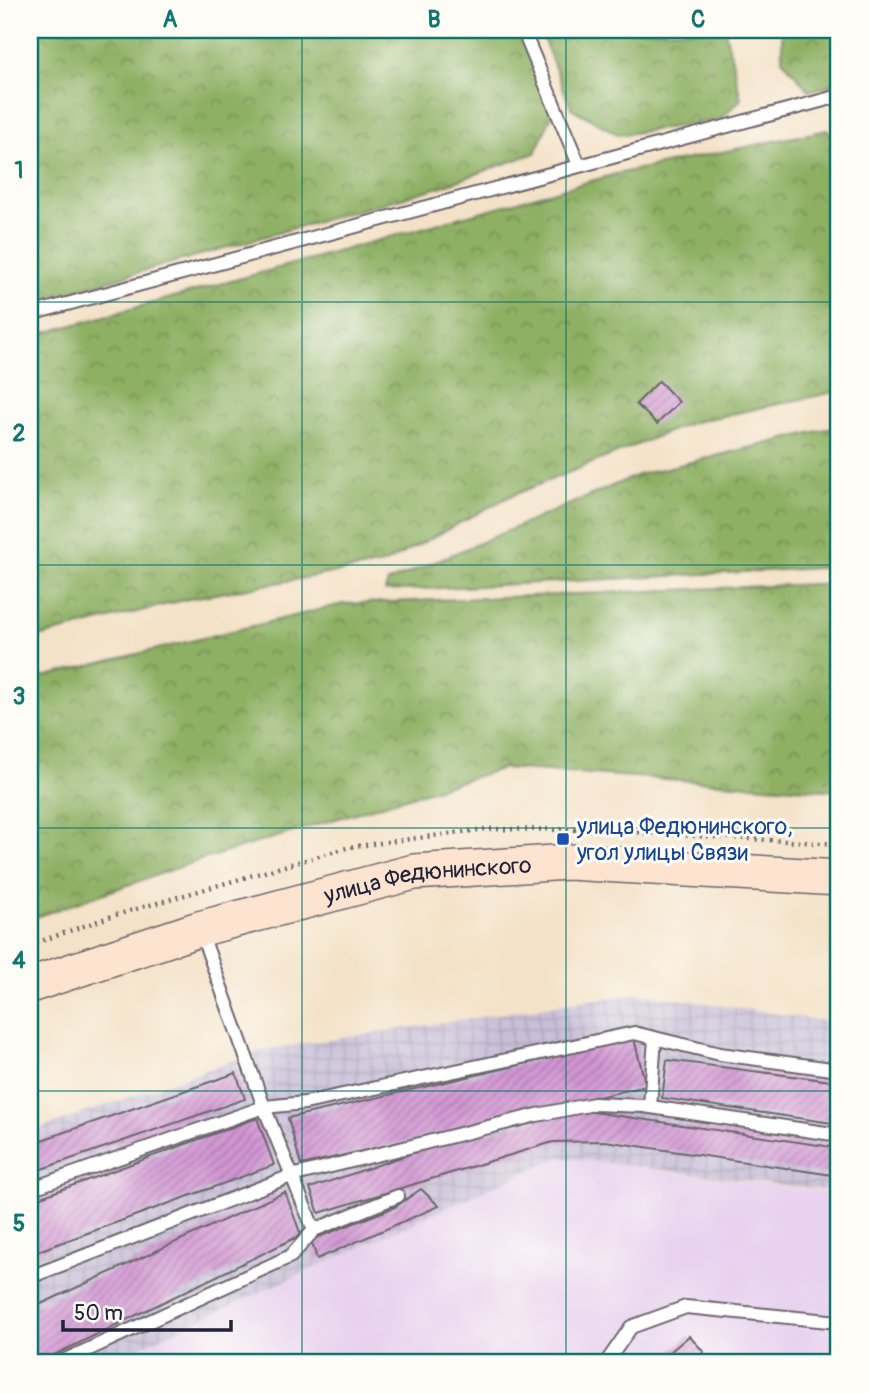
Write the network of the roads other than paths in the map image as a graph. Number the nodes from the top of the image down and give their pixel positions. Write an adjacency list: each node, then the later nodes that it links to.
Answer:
1 (523, 30): 3 (lane)
2 (839, 96): 3 (lane)
3 (579, 165): 4 (lane)
4 (30, 314)
5 (839, 878): 6 (main road, улица Федюнинского)
6 (199, 929): 7 (main road, улица Федюнинского); 10 (lane)
7 (30, 985)
8 (655, 1038): 9 (lane); 10 (lane); 11 (lane)
9 (839, 1070)
10 (264, 1107): 13 (lane); 14 (lane)
11 (650, 1107): 12 (lane); 13 (lane)
12 (839, 1135)
13 (291, 1176): 16 (lane); 17 (lane)
14 (30, 1189)
15 (398, 1196): 16 (lane)
16 (314, 1230): 19 (lane)
17 (30, 1277)
18 (839, 1322): 20 (lane)
19 (59, 1363)
20 (607, 1363)

